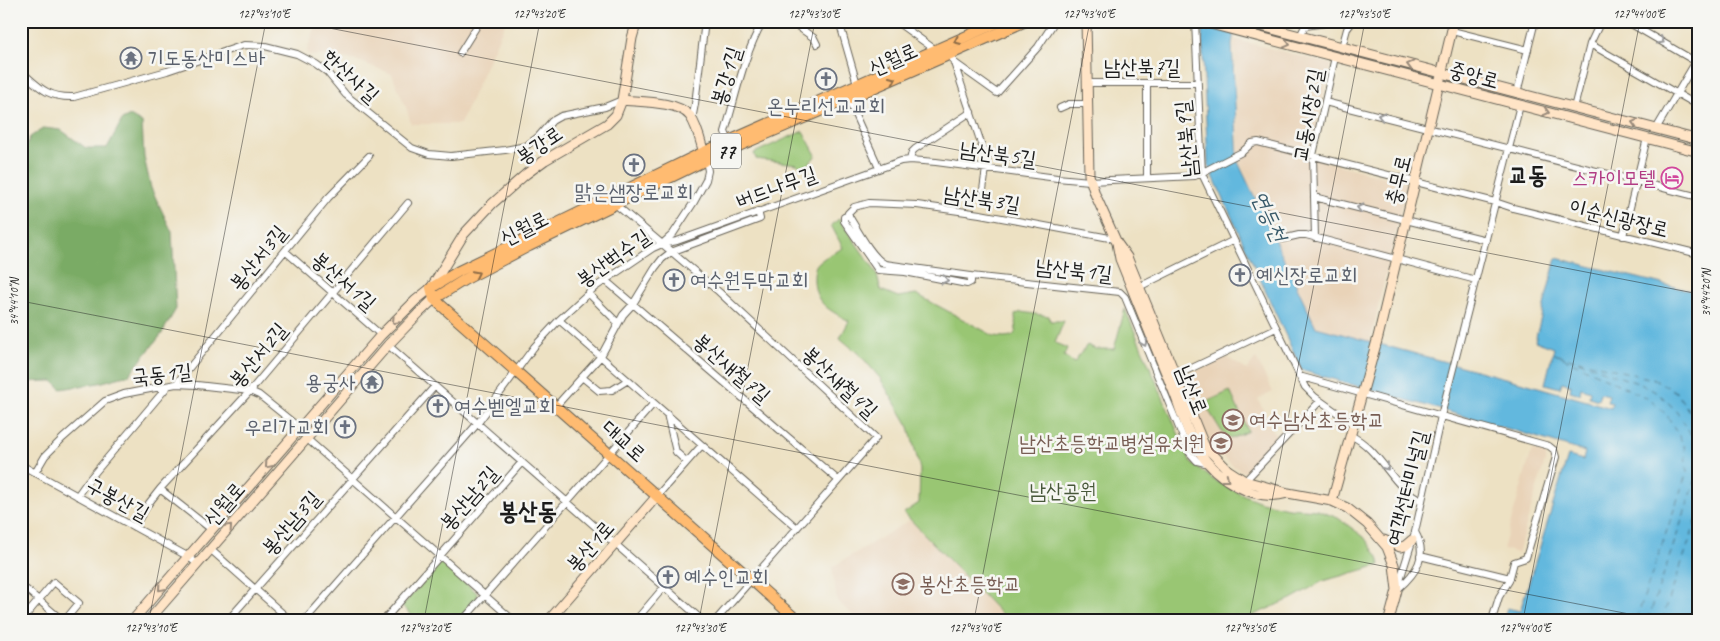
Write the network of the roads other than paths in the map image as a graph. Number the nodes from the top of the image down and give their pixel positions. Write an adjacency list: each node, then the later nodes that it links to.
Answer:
1 (480, 21): 30 (street)
2 (636, 21): 44 (street, 봉강로)
3 (705, 21): 52 (street)
4 (763, 21): 57 (street, 봉강1길)
5 (790, 21): 25 (street)
6 (839, 21): 39 (street)
7 (1001, 21): 28 (main road, 신월로 / 77, one-way to 28)
8 (1026, 21): 32 (main road, 신월로 / 77)
9 (1056, 21): 32 (street)
10 (1086, 21): 36 (street, 남산로)
11 (1195, 21): 38 (street, 남산북9길)
12 (1242, 21): 24 (street)
13 (1338, 21): 24 (street)
14 (1353, 21): 27 (street)
15 (1454, 21): 23 (street, 충무로)
16 (1535, 21): 29 (street)
17 (1601, 21): 26 (street)
18 (1626, 21): 33 (street, one-way to 33)
19 (1695, 21): 21 (street)
20 (1200, 22): 31 (street, 중앙로, one-way to 31)
21 (1699, 23)
22 (902, 25): 28 (street)
23 (1452, 31): 29 (street); 35 (street, 충무로)
24 (1300, 36): 27 (street)
25 (817, 44)
26 (1590, 44): 42 (street); 50 (street)
27 (1342, 47): 35 (street, one-way to 27)
28 (937, 50): 39 (main road, 신월로 / 77)
29 (1528, 50): 41 (street)
30 (460, 53)
31 (1336, 57): 40 (street, 중앙로); 45 (street, 교동시장2길)
32 (953, 59): 43 (main road, 신월로 / 77, one-way to 32); 51 (street)
33 (1698, 60): 42 (street)
34 (21, 71): 44 (street, 한산사길)
35 (1442, 73): 40 (street, 충무로); 41 (street)
36 (1087, 83): 37 (street, 남산북7길); 46 (street, 남산로)
37 (1147, 83): 38 (street, 남산북7길); 68 (street)
38 (1197, 83): 67 (street, 남산북9길)
39 (857, 84): 57 (main road, 신월로 / 77)
40 (1439, 84): 47 (street, 중앙로); 53 (street, 충무로)
41 (1517, 93): 50 (street)
42 (1677, 94): 48 (street); 54 (street)
43 (848, 99): 62 (main road, 신월로 / 77); 65 (street)
44 (622, 100): 52 (street); 95 (street, 봉강로)
45 (1325, 102): 53 (street, one-way to 45); 60 (street, 교동시장2길)
46 (1087, 104): 49 (street); 69 (street, 남산로)
47 (1520, 105): 55 (street, 중앙로, one-way to 55); 58 (street)
48 (1699, 106)
49 (1060, 108)
50 (1574, 108): 54 (street, one-way to 50)
51 (971, 112): 63 (street); 66 (street)
52 (692, 120): 62 (street)
53 (1428, 128): 58 (street); 70 (street, 충무로)
54 (1656, 129): 56 (street)
55 (1647, 138): 59 (street, 중앙로); 71 (street)
56 (1699, 140)
57 (729, 141): 62 (main road, 신월로 / 77)
58 (1509, 149): 71 (street); 75 (street)
59 (1699, 152)
60 (1313, 155): 67 (street, 이순신광장로); 70 (street, 이순신광장로); 73 (street, 교동시장2길)
61 (369, 156): 87 (street, 봉산서3길)
62 (705, 156): 77 (main road, 신월로 / 77); 86 (street, 봉산벅수길); 95 (main road, 신월로 / 77)
63 (910, 160): 64 (street, 남산북5길); 66 (street, 남산북5길)
64 (901, 161): 65 (street, 버드나무길)
65 (879, 168): 78 (street, 버드나무길)
66 (986, 169): 69 (street, 남산북5길); 72 (street)
67 (1205, 172): 68 (street, 남산북5길); 82 (street, 남산북9길)
68 (1147, 178): 69 (street, 남산북5길)
69 (1090, 181): 85 (street, 남산로)
70 (1415, 181): 75 (street, 이순신광장로); 79 (street, 충무로)
71 (1636, 181): 74 (street); 80 (street)
72 (984, 190)
73 (1314, 197): 79 (street, one-way to 73); 81 (street, 교동시장2길)
74 (1699, 197)
75 (1495, 202): 80 (street, 이순신광장로); 84 (street)
76 (408, 203): 96 (street, 봉산서2길)
77 (615, 204): 86 (street, 봉산새철4길); 98 (main road, 신월로 / 77, one-way to 77)
78 (758, 211): 86 (street, 버드나무길); 88 (street)
79 (1406, 220): 84 (street); 90 (street, 충무로)
80 (1623, 236): 89 (street, 이순신광장로)
81 (1315, 238): 83 (street); 90 (street)
82 (1234, 240): 94 (street); 102 (street, 남산북9길)
83 (1282, 240)
84 (1486, 240): 93 (street)
85 (1116, 241): 91 (street, 남산북3길); 94 (street, 남산로); 130 (street, 남산로)
86 (662, 244): 88 (street, 봉산새철4길); 92 (street, 봉산벅수길)
87 (285, 251): 96 (street, 봉산서1길); 111 (street, 봉산서3길)
88 (671, 252): 99 (street); 134 (street, 봉산새철4길)
89 (1699, 254)
90 (1396, 259): 93 (street); 115 (street, 충무로)
91 (971, 276): 130 (street, 남산북1길, one-way to 130)
92 (605, 280): 97 (street, 봉산벅수길); 99 (street, 봉산새철7길)
93 (1476, 280): 120 (street)
94 (1139, 287): 107 (street, 남산로)
95 (431, 288): 98 (main road); 103 (street, 신월로, one-way to 103)
96 (332, 292): 103 (street, 봉산서1길); 114 (street, 봉산서2길)
97 (588, 293): 100 (street, 봉산벅수길); 101 (street)
98 (434, 299): 104 (street, 신월로); 106 (main road, 대교로)
99 (633, 304): 101 (street); 134 (street, 봉산새철7길)
100 (559, 320): 105 (street); 106 (street, 봉산벅수길)
101 (618, 323): 105 (street)
102 (1276, 328): 107 (street); 108 (street, 남산북9길)
103 (381, 335): 123 (street, 신월로)
104 (388, 345): 113 (street); 125 (street, 신월로)
105 (601, 356): 109 (street); 110 (street)
106 (516, 372): 118 (main road, 대교로); 121 (street, 봉산남2길)
107 (1175, 376): 135 (street, 남산로)
108 (1298, 376): 115 (street); 116 (street, 남산북9길)
109 (582, 377): 110 (street); 118 (street)
110 (628, 380): 117 (street)
111 (176, 384): 112 (street, 국동1길); 114 (street, 국동1길)
112 (168, 386): 132 (street, 국동1길); 138 (street)
113 (435, 386): 121 (street); 133 (street)
114 (250, 391): 123 (street, 국동1길); 136 (street, 봉산서2길)
115 (1362, 394): 120 (street); 122 (street)
116 (1320, 401): 122 (street, 남산북9길); 135 (street)
117 (654, 403): 119 (street); 127 (street)
118 (556, 406): 127 (main road, 대교로)
119 (667, 414): 126 (street); 129 (street)
120 (1441, 416): 141 (street, 여객선터미널길); 155 (street, 여객선터미널길)
121 (478, 423): 128 (street); 143 (street, 봉산남2길)
122 (1353, 424): 124 (street)
123 (300, 428): 125 (street, 국동1길); 146 (street, 신월로, one-way to 146)
124 (1350, 435): 140 (street); 141 (street, one-way to 141)
125 (306, 438): 133 (street, 봉산남2길); 150 (street, 신월로, one-way to 125)
126 (702, 445): 129 (street); 145 (street)
127 (610, 453): 139 (main road, 대교로); 142 (street)
128 (522, 462): 142 (street); 151 (street, 봉산남2길)
129 (687, 462): 139 (street)
130 (1210, 464): 137 (street, 남산로, one-way to 137)
131 (21, 465): 132 (street, 구봉산길)
132 (35, 473): 138 (street, 구봉산길)
133 (352, 479): 143 (street, 봉산남2길); 158 (street, 봉산남3길)
134 (838, 480): 145 (street, 봉산새철4길)
135 (1245, 481): 137 (street, 남산로)
136 (160, 488): 144 (street, 봉산서2길); 146 (street)
137 (1288, 493): 140 (street, 남산로)
138 (77, 496): 144 (street, 구봉산길)
139 (657, 496): 149 (street, 봉산1로); 156 (main road, 대교로)
140 (1332, 501): 148 (street, 남산로)
141 (1422, 501): 147 (street, 여객선터미널길)
142 (567, 502): 149 (street); 161 (street)
143 (396, 517): 151 (street, 봉산남2길); 169 (street)
144 (134, 527): 153 (street, 구봉산길)
145 (797, 528): 156 (street, 봉산새철4길)
146 (212, 530): 153 (street, 신월로)
147 (1414, 536): 148 (street); 152 (street); 160 (street, 여객선터미널길)
148 (1381, 538): 160 (street, 남산로)
149 (615, 544): 157 (street); 173 (street, 봉산1로)
150 (210, 549): 154 (street, 신월로); 158 (street)
151 (440, 556): 161 (street, 봉산남2길); 170 (street)
152 (1420, 556): 155 (street, 여객선터미널길); 160 (street)
153 (189, 557): 154 (street, 구봉산길); 165 (street, 신월로, one-way to 165)
154 (197, 564): 166 (street, 신월로)
155 (1510, 578): 179 (street)
156 (751, 580): 176 (street, 봉산새철4길); 177 (main road, 대교로)
157 (664, 587): 174 (street); 175 (street)
158 (255, 589): 167 (street, 봉산남3길); 168 (street)
159 (27, 590): 162 (street)
160 (1396, 590): 178 (street, 남산로)
161 (485, 595): 171 (street); 172 (street, 봉산남2길)
162 (39, 600): 163 (street); 164 (street); 164 (street)
163 (22, 620)
164 (64, 620)
165 (133, 620)
166 (149, 620)
167 (228, 620)
168 (290, 620)
169 (306, 620)
170 (384, 620)
171 (463, 620)
172 (513, 620)
173 (549, 620)
174 (636, 620)
175 (702, 620)
176 (716, 620)
177 (797, 620)
178 (1389, 620)
179 (1492, 620)

